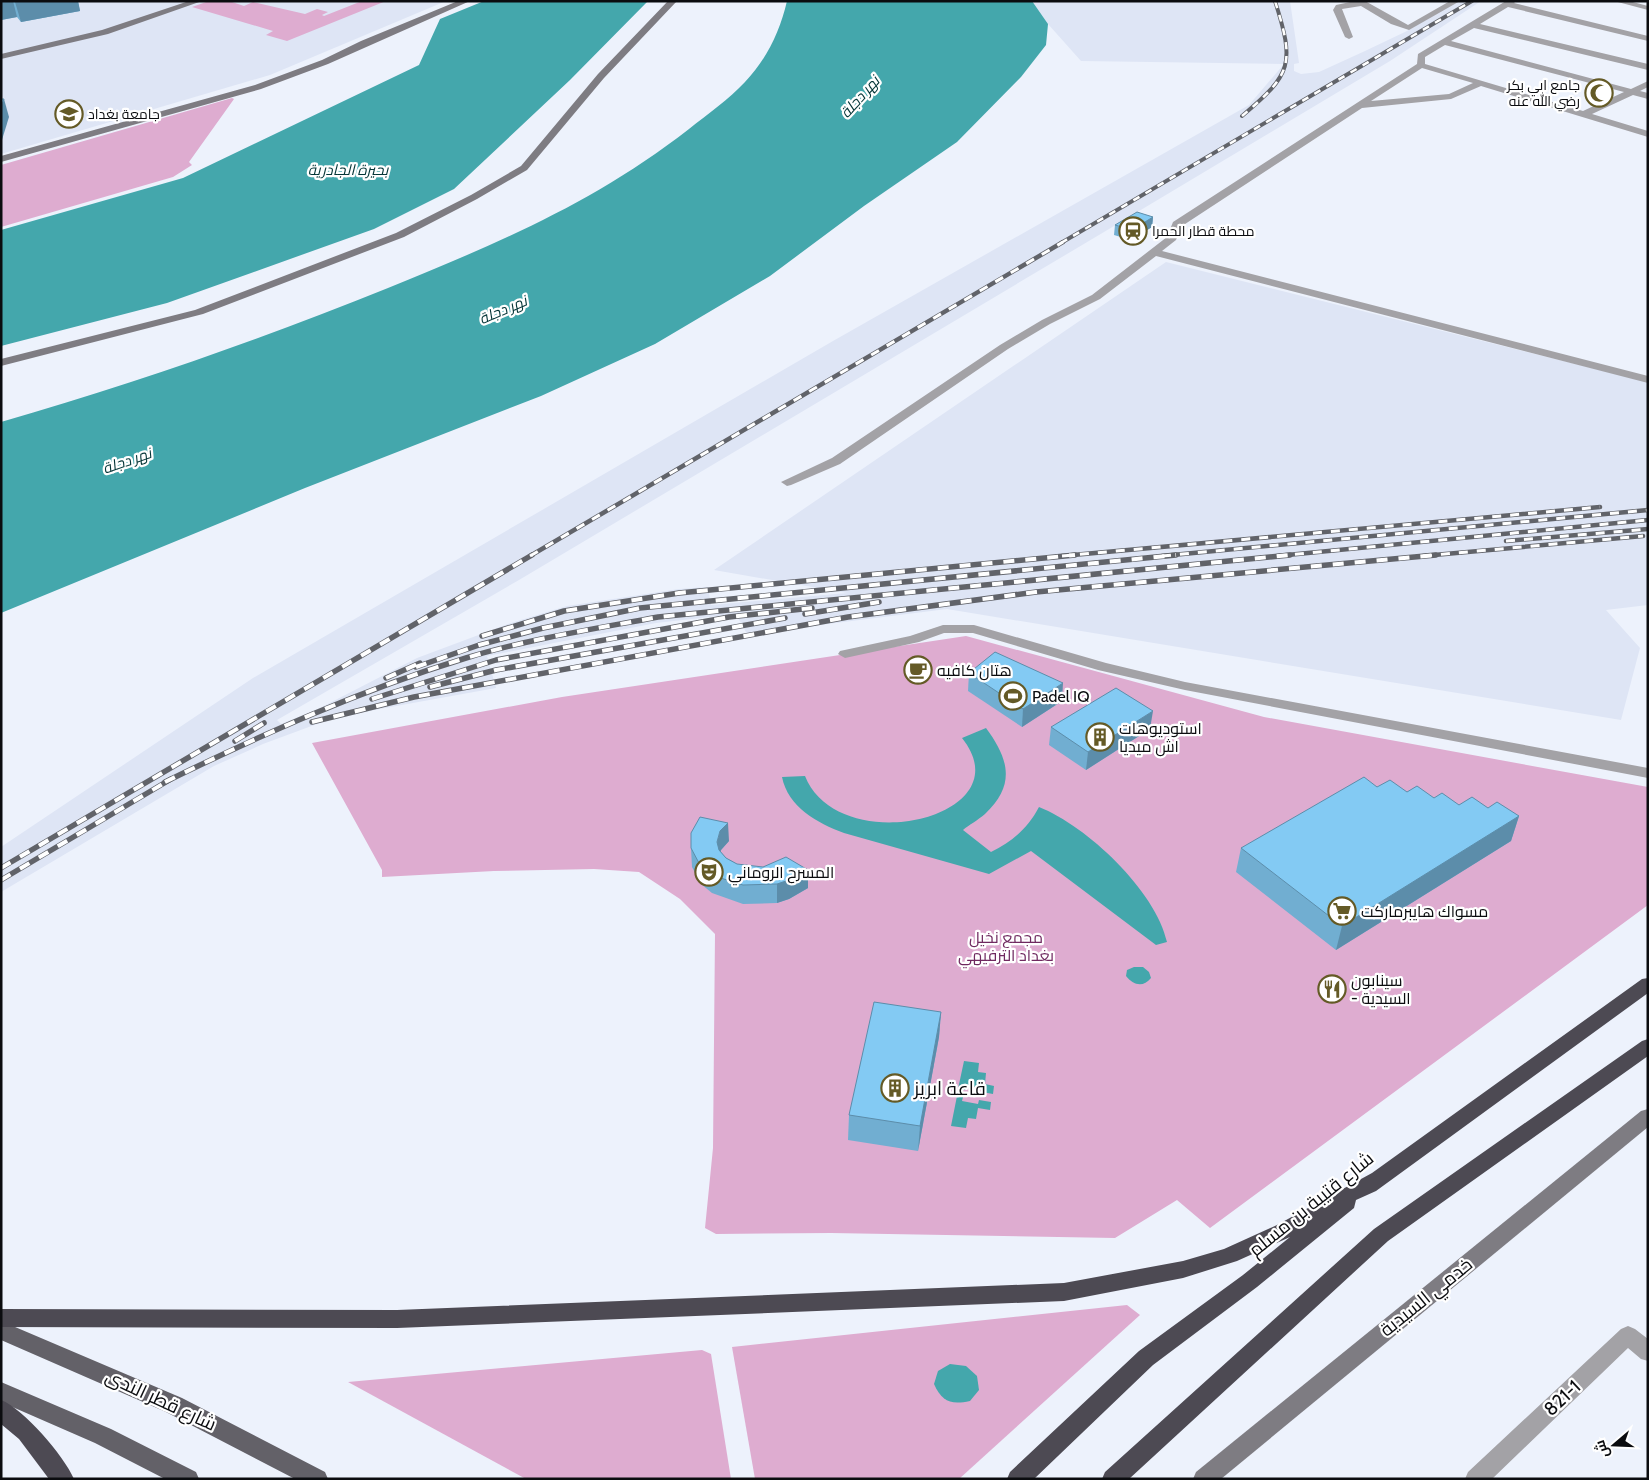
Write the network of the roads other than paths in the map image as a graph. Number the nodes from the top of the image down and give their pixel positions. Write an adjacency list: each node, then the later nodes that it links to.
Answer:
1 (198, 1): 13 (street)
2 (466, 1): 23 (street)
3 (673, 1): 25 (street)
4 (1456, 1): 6 (street)
5 (1618, 1): 8 (street)
6 (1360, 2): 10 (street)
7 (1509, 3): 9 (street); 11 (street)
8 (1648, 8)
9 (1473, 25): 12 (street); 15 (street)
10 (1349, 37)
11 (1648, 39)
12 (1444, 42): 14 (street); 18 (street)
13 (1, 58)
14 (1421, 65): 16 (street); 20 (street)
15 (1648, 67)
16 (1481, 83): 20 (street); 21 (street)
17 (1648, 84): 18 (street)
18 (1629, 92): 19 (street); 21 (street)
19 (1648, 96)
20 (1358, 106): 24 (street)
21 (1584, 114): 22 (street)
22 (1648, 134)
23 (1, 159)
24 (1154, 252): 26 (street); 27 (street)
25 (1, 363)
26 (1648, 380)
27 (787, 482)
28 (845, 654): 29 (street)
29 (1648, 773)
30 (1648, 984): 33 (highway, شارع قتيبة بن مسلم)
31 (1648, 1046): 39 (highway)
32 (1648, 1116): 46 (street, خدمي السيدية)
33 (1376, 1179): 34 (highway); 43 (highway, شارع قتيبة بن مسلم)
34 (1, 1318)
35 (1, 1330): 42 (main road, شارع قطر الندى)
36 (1648, 1352): 47 (street, 821-1)
37 (1, 1392): 41 (main road)
38 (1, 1410): 40 (highway)
39 (1168, 1428): 44 (highway); 45 (highway)
40 (63, 1479)
41 (188, 1479)
42 (317, 1479)
43 (1018, 1479)
44 (1113, 1479)
45 (1128, 1479)
46 (1204, 1479)
47 (1476, 1479)

